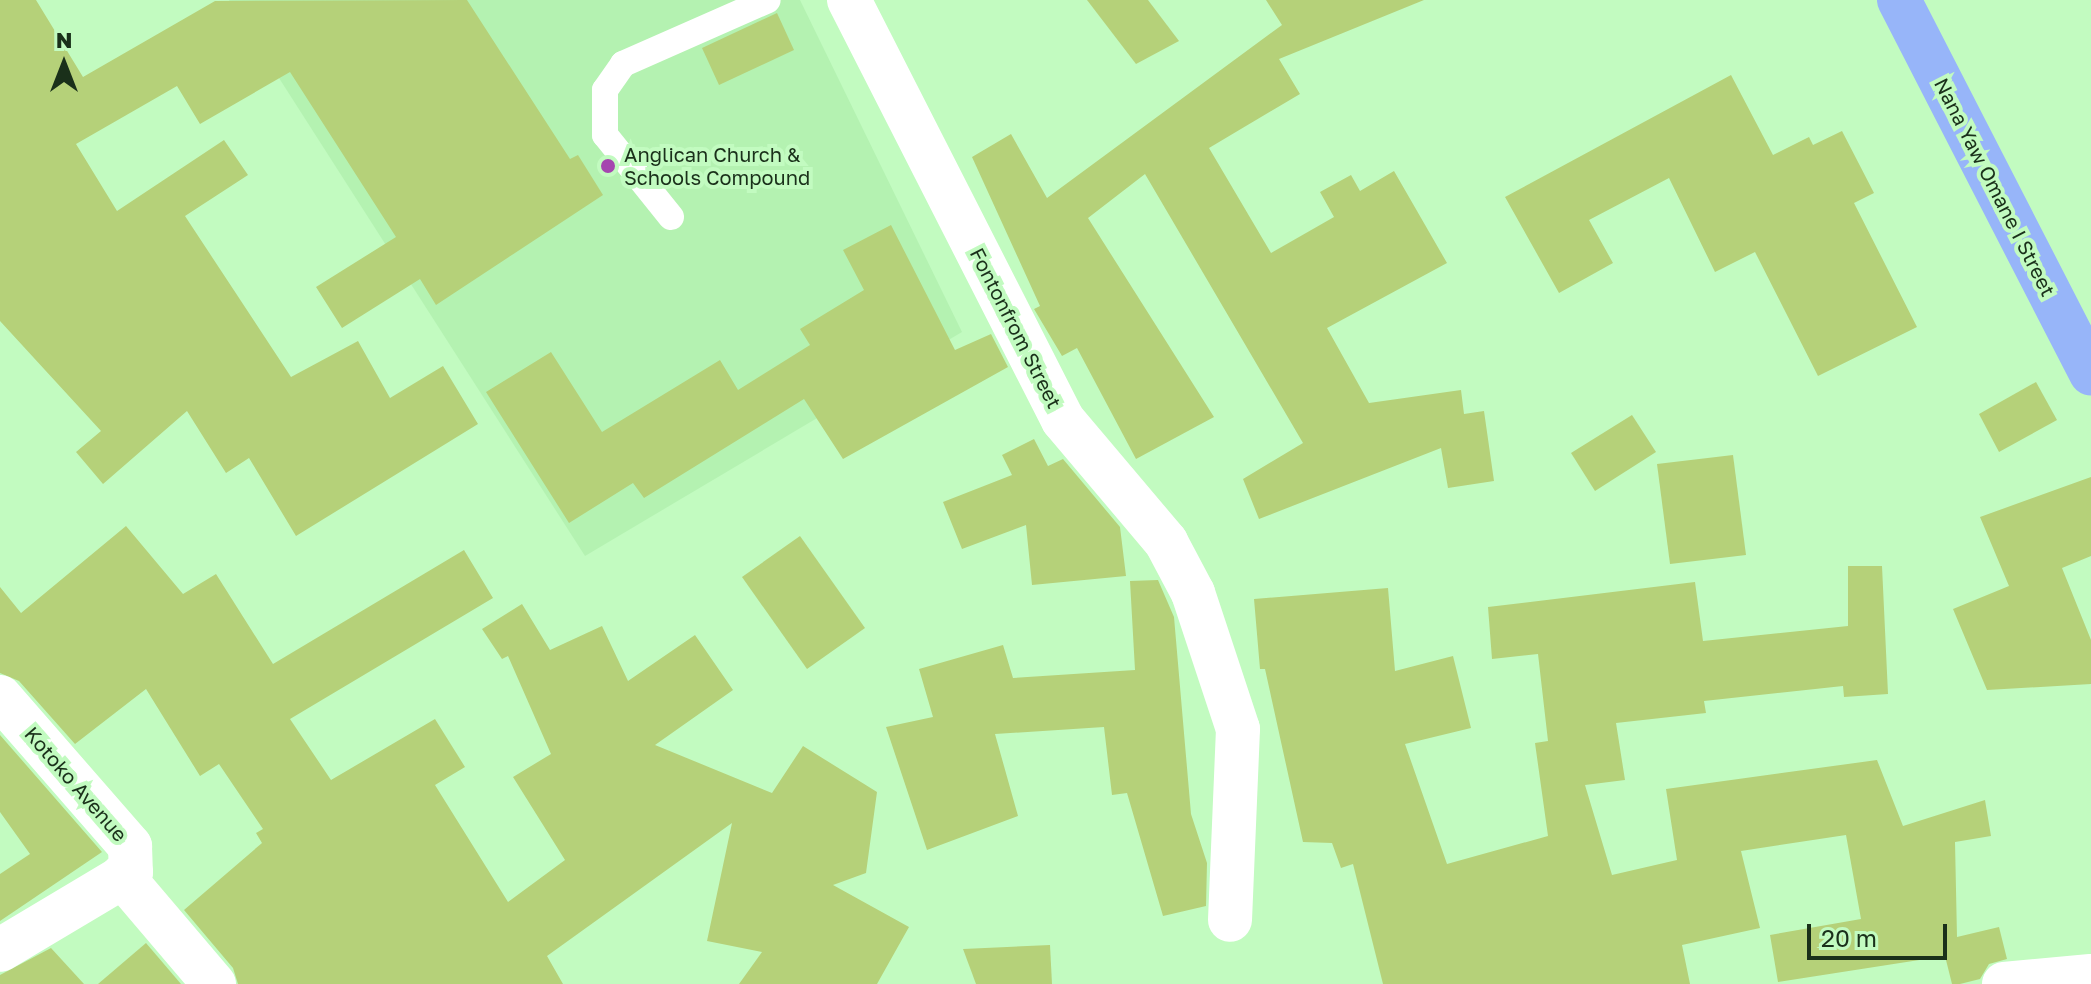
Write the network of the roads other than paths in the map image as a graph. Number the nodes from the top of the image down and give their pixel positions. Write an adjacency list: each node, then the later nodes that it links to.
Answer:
1 (768, 0): 4 (lane)
2 (849, 0): 8 (street, Fontonfrom Street)
3 (1899, 0): 5 (main road, Nana Yaw Omane I Street)
4 (671, 217)
5 (2091, 373)
6 (0, 697): 7 (street, Kotoko Avenue)
7 (122, 876): 9 (street); 11 (street)
8 (1230, 920)
9 (0, 950)
10 (2091, 976): 12 (street)
11 (214, 984)
12 (2004, 984)

